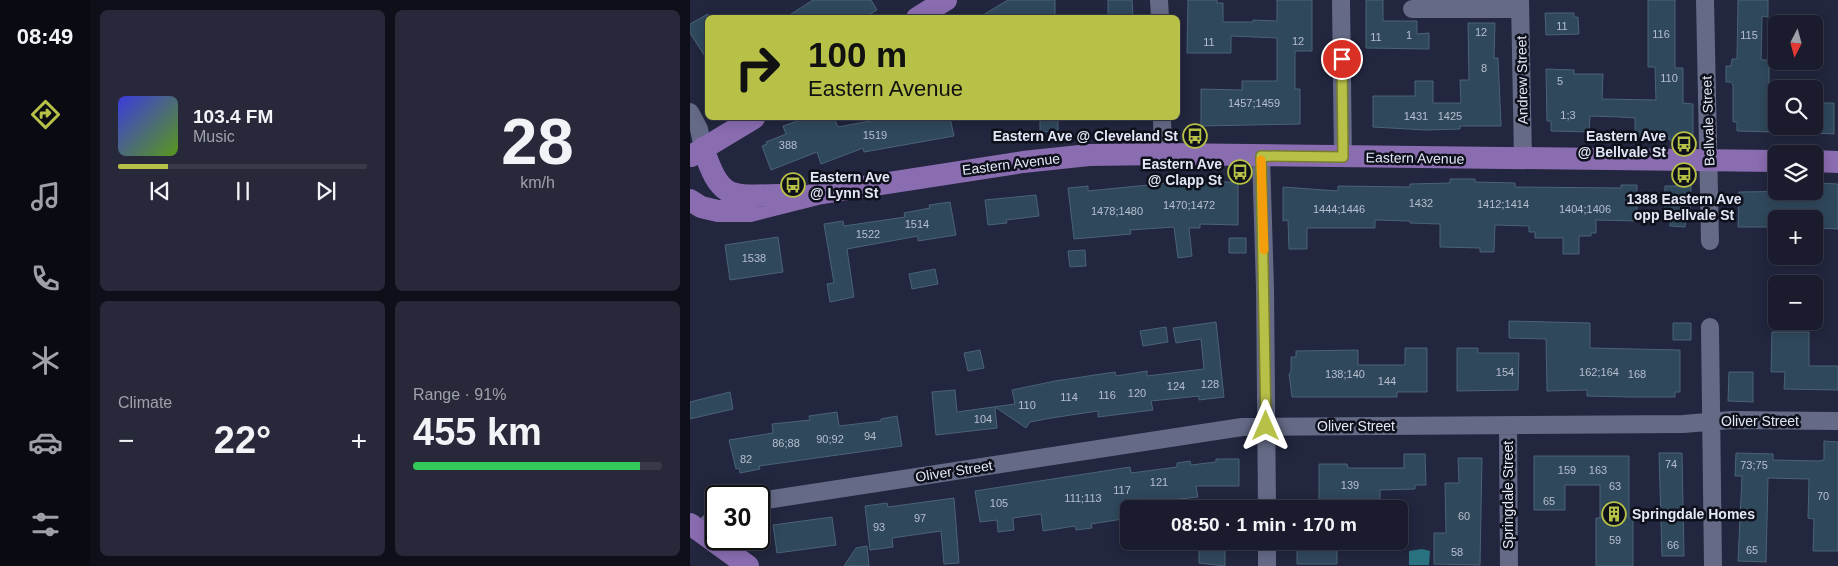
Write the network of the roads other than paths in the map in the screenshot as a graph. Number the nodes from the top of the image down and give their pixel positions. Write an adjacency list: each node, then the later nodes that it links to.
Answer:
1 (946, 0): 7 (main road)
2 (1159, 0): 8 (street)
3 (1341, 0): 15 (street)
4 (1705, 0): 17 (street, Bellvale Street)
5 (1520, 4): 6 (street); 16 (street, Andrew Street)
6 (1412, 9)
7 (922, 15)
8 (1160, 15)
9 (690, 112): 12 (street)
10 (751, 120): 12 (main road)
11 (1162, 120): 13 (street)
12 (697, 152): 21 (main road, Eastern Avenue)
13 (1163, 154): 14 (main road, Eastern Avenue); 21 (main road, Eastern Avenue)
14 (1261, 156): 15 (main road, Eastern Avenue); 28 (street)
15 (1343, 157): 16 (main road, Eastern Avenue)
16 (1523, 159): 17 (main road, Eastern Avenue)
17 (1710, 160): 18 (main road, Eastern Avenue); 23 (street, Bellvale Street)
18 (1768, 161)
19 (1823, 162): 20 (main road)
20 (1838, 162)
21 (818, 194): 22 (main road, Eastern Avenue)
22 (690, 200)
23 (1710, 241)
24 (1710, 327): 26 (street)
25 (1838, 421): 26 (street, Oliver Street)
26 (1711, 422): 27 (street, Oliver Street); 36 (street)
27 (1508, 425): 28 (street, Oliver Street); 35 (street, Springdale Street)
28 (1266, 426): 29 (street, Oliver Street); 30 (street)
29 (770, 499)
30 (1266, 500)
31 (695, 528): 33 (main road)
32 (1267, 550): 34 (street)
33 (748, 566)
34 (1267, 566)
35 (1509, 566)
36 (1713, 566)

